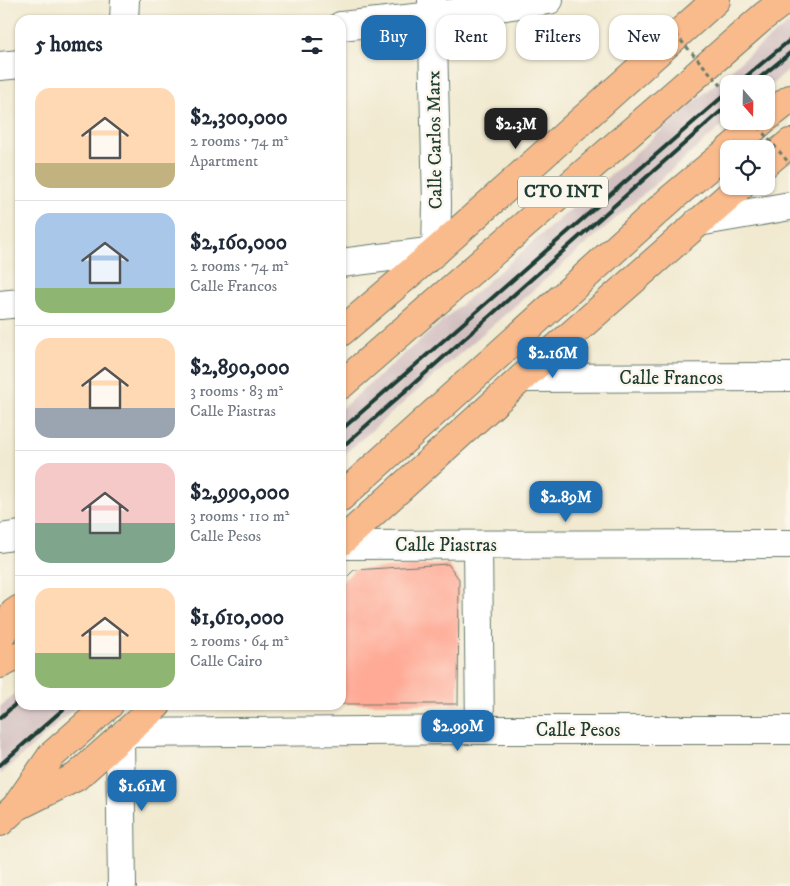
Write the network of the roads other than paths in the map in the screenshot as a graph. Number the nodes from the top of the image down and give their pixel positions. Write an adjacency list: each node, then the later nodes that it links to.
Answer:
1 (125, 0): 6 (street)
2 (549, 0): 5 (street)
3 (716, 0): 20 (main road, CTO INT)
4 (785, 0): 27 (main road, CTO INT)
5 (432, 8): 7 (street); 20 (street, Calle Carlos Marx)
6 (124, 15)
7 (346, 25)
8 (15, 64): 9 (street)
9 (0, 66)
10 (790, 99): 11 (main road)
11 (775, 111)
12 (751, 130): 13 (main road)
13 (740, 140)
14 (790, 142): 15 (main road)
15 (775, 155)
16 (720, 157): 28 (main road)
17 (730, 195): 19 (main road)
18 (790, 206): 19 (street)
19 (698, 222): 26 (main road)
20 (436, 251): 21 (street); 24 (main road, CTO INT)
21 (346, 263)
22 (15, 304): 23 (street)
23 (0, 305)
24 (346, 328)
25 (790, 377): 26 (street, Calle Francos)
26 (522, 378): 31 (main road)
27 (346, 381)
28 (346, 492)
29 (15, 536): 30 (street)
30 (0, 538)
31 (346, 538)
32 (346, 543): 34 (street, Calle Piastras)
33 (790, 544): 34 (street, Calle Piastras)
34 (478, 545): 41 (street)
35 (15, 613): 36 (main road)
36 (0, 637)
37 (15, 657): 38 (main road)
38 (0, 664)
39 (103, 710): 44 (main road)
40 (152, 710): 43 (main road)
41 (480, 730): 42 (street, Calle Pesos); 43 (street, Calle Pesos)
42 (790, 730)
43 (123, 736): 44 (main road); 45 (street)
44 (8, 814)
45 (122, 886)

